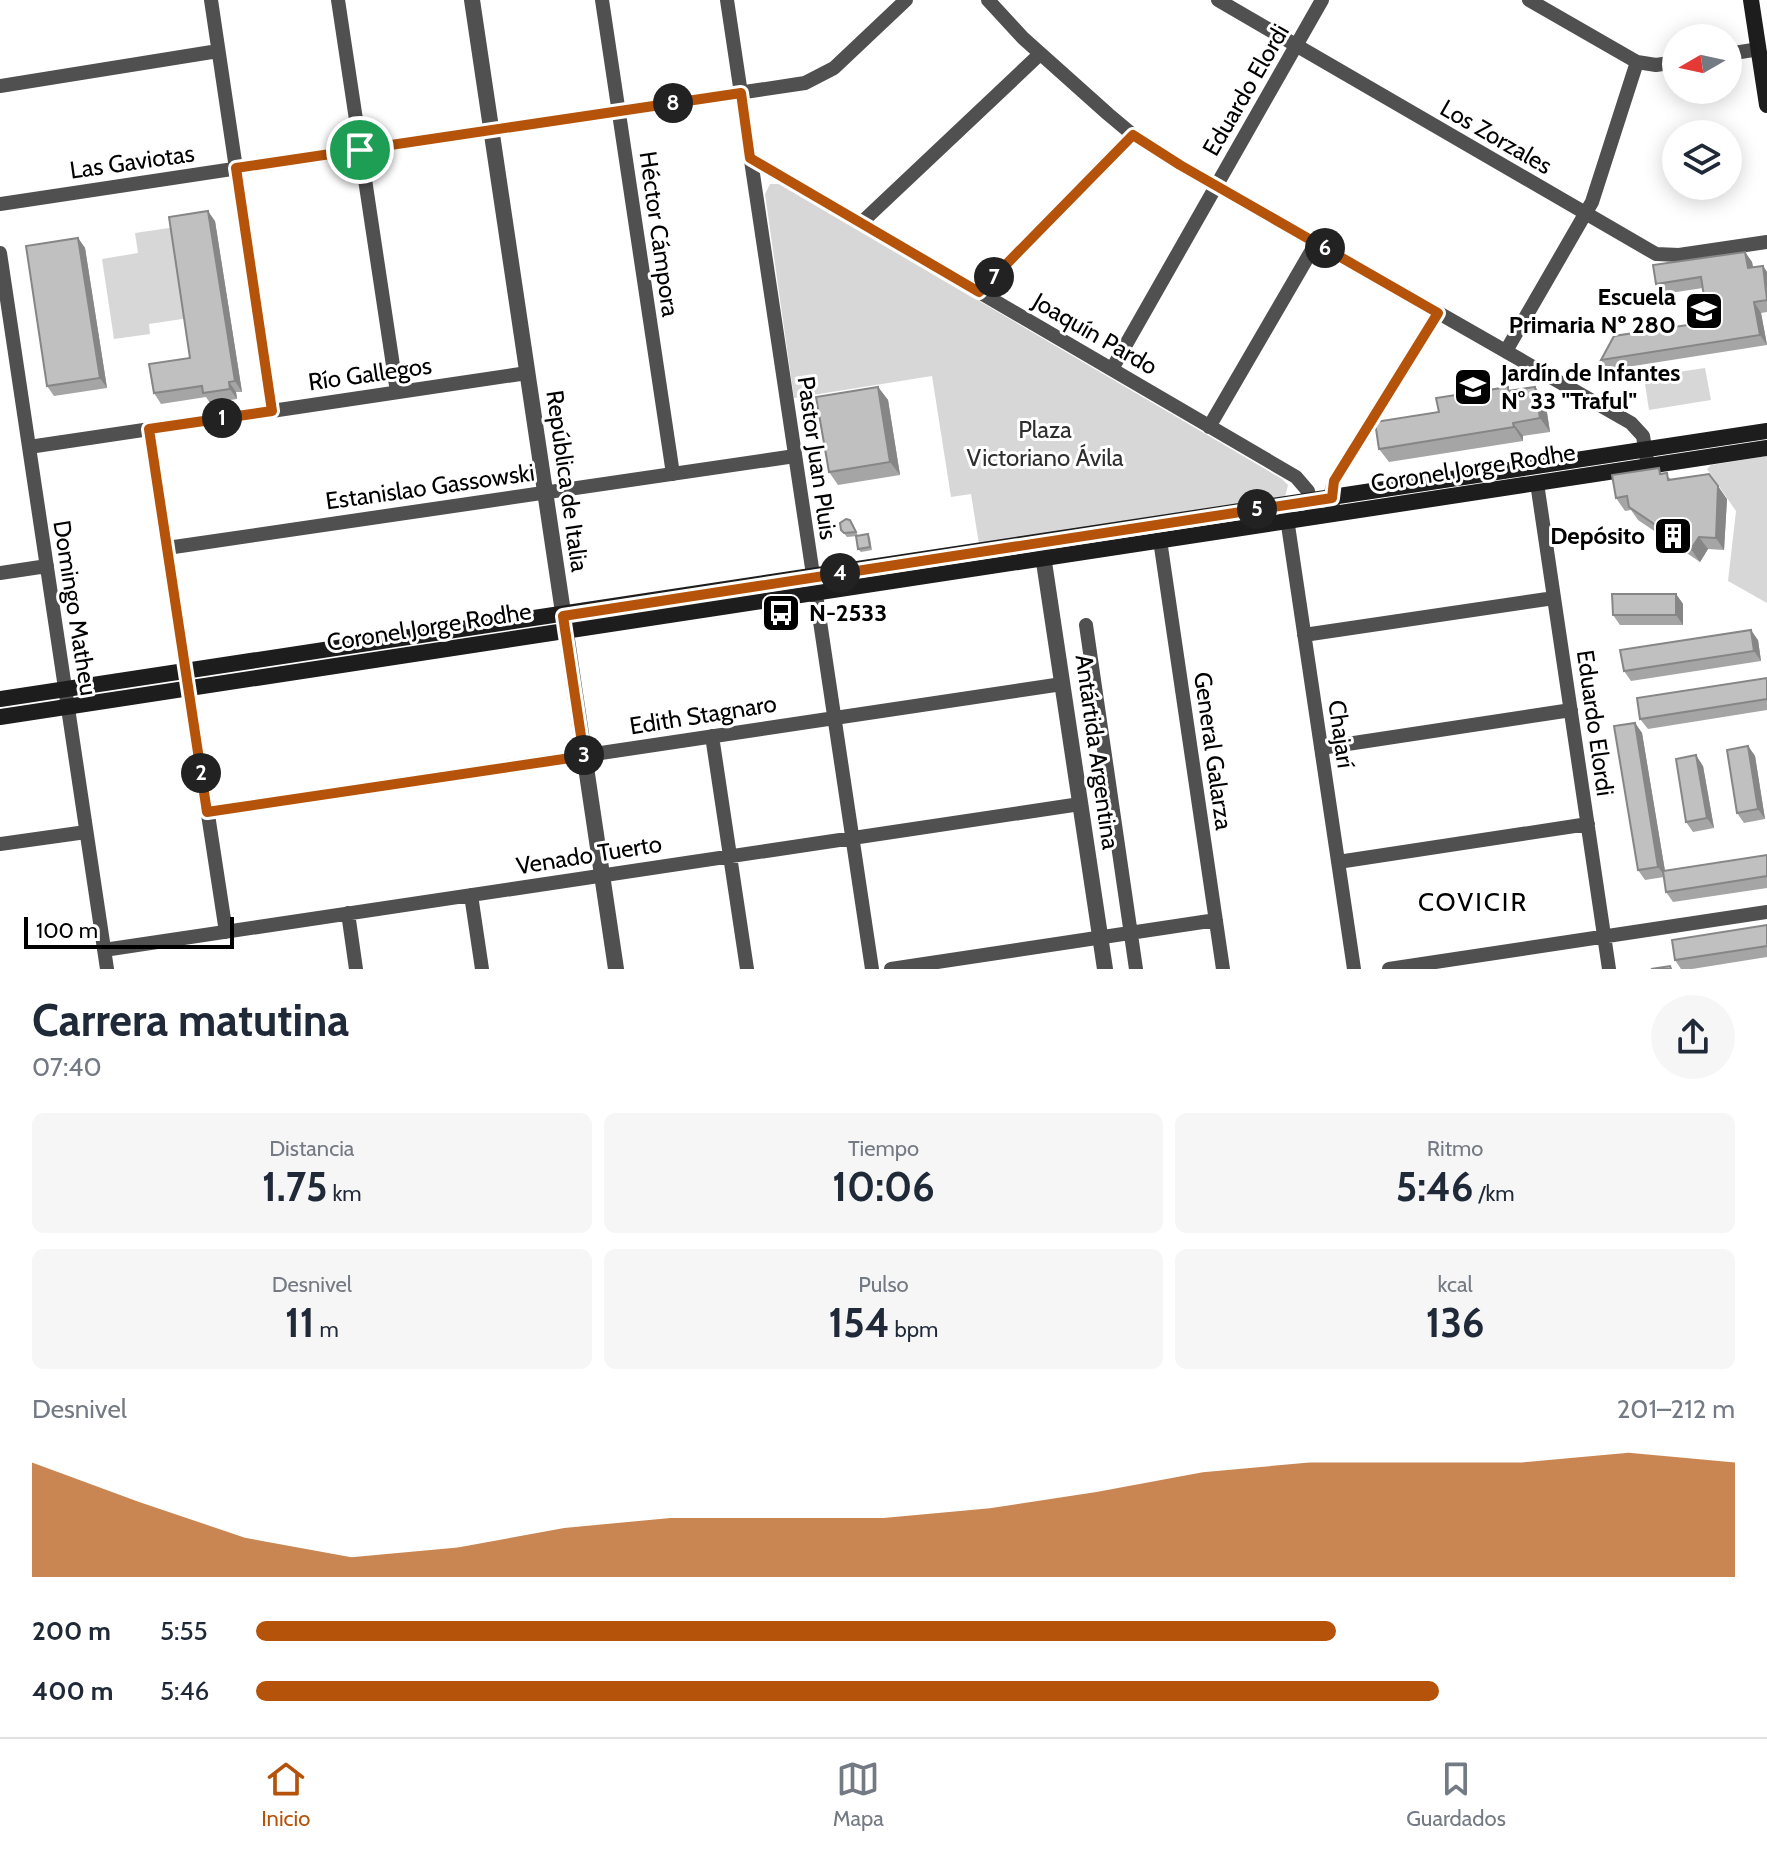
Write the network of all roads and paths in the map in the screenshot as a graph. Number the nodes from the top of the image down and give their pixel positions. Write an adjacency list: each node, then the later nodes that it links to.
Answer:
1 (211, 0): 14 (street)
2 (338, 0): 25 (street)
3 (472, 0): 23 (street, República de Italia)
4 (602, 0): 22 (street, Héctor Cámpora)
5 (727, 0): 20 (street, Pastor Juan Pluis)
6 (906, 0): 20 (street, Las Gaviotas)
7 (988, 0): 16 (street)
8 (1218, 0): 12 (street, Los Zorzales)
9 (1322, 0): 12 (street, Eduardo Elordi)
10 (1529, 0): 17 (street)
11 (1751, 0): 13 (main road)
12 (1296, 47): 28 (street, Eduardo Elordi); 30 (street, Los Zorzales)
13 (1759, 49): 15 (street); 21 (main road)
14 (218, 51): 19 (street); 27 (street)
15 (1742, 52)
16 (1040, 54): 24 (street); 31 (street)
17 (1637, 62): 18 (street); 30 (street)
18 (1662, 64)
19 (0, 86)
20 (741, 93): 22 (street, Las Gaviotas); 26 (street, Pastor Juan Pluis)
21 (1767, 105)
22 (619, 111): 23 (street, Las Gaviotas); 49 (street, Héctor Cámpora)
23 (491, 130): 25 (street, Las Gaviotas); 39 (street, República de Italia)
24 (1133, 135): 28 (street); 35 (street)
25 (360, 150): 27 (street, Las Gaviotas); 40 (street)
26 (750, 158): 31 (street, Joaquín Pardo); 47 (street, Pastor Juan Pluis)
27 (236, 168): 29 (street, Las Gaviotas); 41 (street)
28 (1216, 186): 33 (street); 38 (street, Eduardo Elordi)
29 (0, 204)
30 (1586, 214): 32 (street, Los Zorzales); 37 (street)
31 (861, 223): 35 (street, Joaquín Pardo)
32 (1767, 242)
33 (1316, 243): 36 (street); 42 (street)
34 (0, 253): 45 (street, Domingo Matheu)
35 (979, 292): 38 (street, Joaquín Pardo)
36 (1438, 313): 37 (street); 52 (street)
37 (1506, 351): 48 (street)
38 (1112, 369): 42 (street, Joaquín Pardo)
39 (527, 373): 40 (street, Río Gallegos); 51 (street, República de Italia)
40 (397, 392): 41 (street, Río Gallegos)
41 (272, 411): 43 (street, Río Gallegos)
42 (1209, 427): 53 (street, Joaquín Pardo)
43 (149, 429): 45 (street, Río Gallegos); 56 (street)
44 (1767, 431): 48 (main road, Coronel Jorge Rodhe)
45 (29, 447): 58 (street, Domingo Matheu)
46 (1767, 448): 48 (main road, Coronel Jorge Rodhe)
47 (795, 456): 49 (street, Estanislao Gassowski); 60 (street, Pastor Juan Pluis)
48 (1647, 458): 50 (main road, Coronel Jorge Rodhe); 52 (main road, Coronel Jorge Rodhe)
49 (673, 474): 51 (street, Estanislao Gassowski)
50 (1537, 483): 52 (main road, Coronel Jorge Rodhe); 61 (street, Eduardo Elordi)
51 (545, 492): 56 (street, Estanislao Gassowski); 62 (street, República de Italia)
52 (1333, 506): 53 (main road, Coronel Jorge Rodhe)
53 (1312, 509): 54 (main road, Coronel Jorge Rodhe)
54 (1286, 513): 55 (main road, Coronel Jorge Rodhe); 57 (main road, Coronel Jorge Rodhe); 64 (street, Chajarí)
55 (1160, 540): 57 (main road, Coronel Jorge Rodhe); 89 (street, General Galarza)
56 (167, 548): 65 (street)
57 (1042, 550): 60 (main road, Coronel Jorge Rodhe); 66 (street, Antártida Argentina)
58 (47, 566): 59 (street); 68 (street, Domingo Matheu)
59 (0, 573)
60 (814, 585): 62 (main road, Coronel Jorge Rodhe); 73 (street, Pastor Juan Pluis)
61 (1554, 598): 64 (street); 71 (street, Eduardo Elordi)
62 (564, 623): 65 (main road, Coronel Jorge Rodhe); 67 (main road, Coronel Jorge Rodhe); 76 (street, República de Italia)
63 (1086, 625): 91 (street)
64 (1304, 635): 75 (street, Chajarí)
65 (186, 671): 67 (street); 68 (main road, Coronel Jorge Rodhe)
66 (1062, 684): 73 (street, Edith Stagnaro); 77 (street, Antártida Argentina)
67 (189, 688): 70 (main road, Coronel Jorge Rodhe); 78 (street)
68 (65, 689): 69 (main road, Coronel Jorge Rodhe); 70 (street, Domingo Matheu)
69 (0, 699)
70 (68, 707): 72 (main road, Coronel Jorge Rodhe); 80 (street, Domingo Matheu)
71 (1571, 710): 75 (street); 79 (street, Eduardo Elordi)
72 (0, 717)
73 (834, 718): 74 (street, Edith Stagnaro); 81 (street, Pastor Juan Pluis)
74 (712, 736): 76 (street, Edith Stagnaro); 83 (street)
75 (1321, 748): 84 (street, Chajarí)
76 (584, 756): 78 (street, Edith Stagnaro); 85 (street, República de Italia)
77 (1080, 804): 81 (street, Venado Tuerto); 93 (street, Antártida Argentina)
78 (207, 812): 90 (street)
79 (1588, 824): 84 (street); 92 (street, Eduardo Elordi)
80 (86, 832): 82 (street); 94 (street, Domingo Matheu)
81 (852, 838): 83 (street, Venado Tuerto); 100 (street, Pastor Juan Pluis)
82 (0, 844)
83 (730, 856): 85 (street, Venado Tuerto); 99 (street)
84 (1338, 862): 105 (street, Chajarí)
85 (602, 876): 86 (street, Venado Tuerto); 98 (street, República de Italia)
86 (471, 895): 88 (street, Venado Tuerto); 97 (street)
87 (1767, 912): 92 (street)
88 (348, 913): 90 (street, Venado Tuerto); 96 (street)
89 (1216, 920): 91 (street); 104 (street, General Galarza)
90 (226, 932): 94 (street, Venado Tuerto)
91 (1131, 933): 93 (street); 103 (street)
92 (1605, 937): 106 (street); 107 (street, Eduardo Elordi)
93 (1100, 938): 101 (street); 102 (street, Antártida Argentina)
94 (104, 950): 95 (street, Domingo Matheu)
95 (107, 969)
96 (356, 969)
97 (482, 969)
98 (616, 969)
99 (747, 969)
100 (872, 969)
101 (891, 969)
102 (1105, 969)
103 (1136, 969)
104 (1223, 969)
105 (1354, 969)
106 (1389, 969)
107 (1609, 969)

